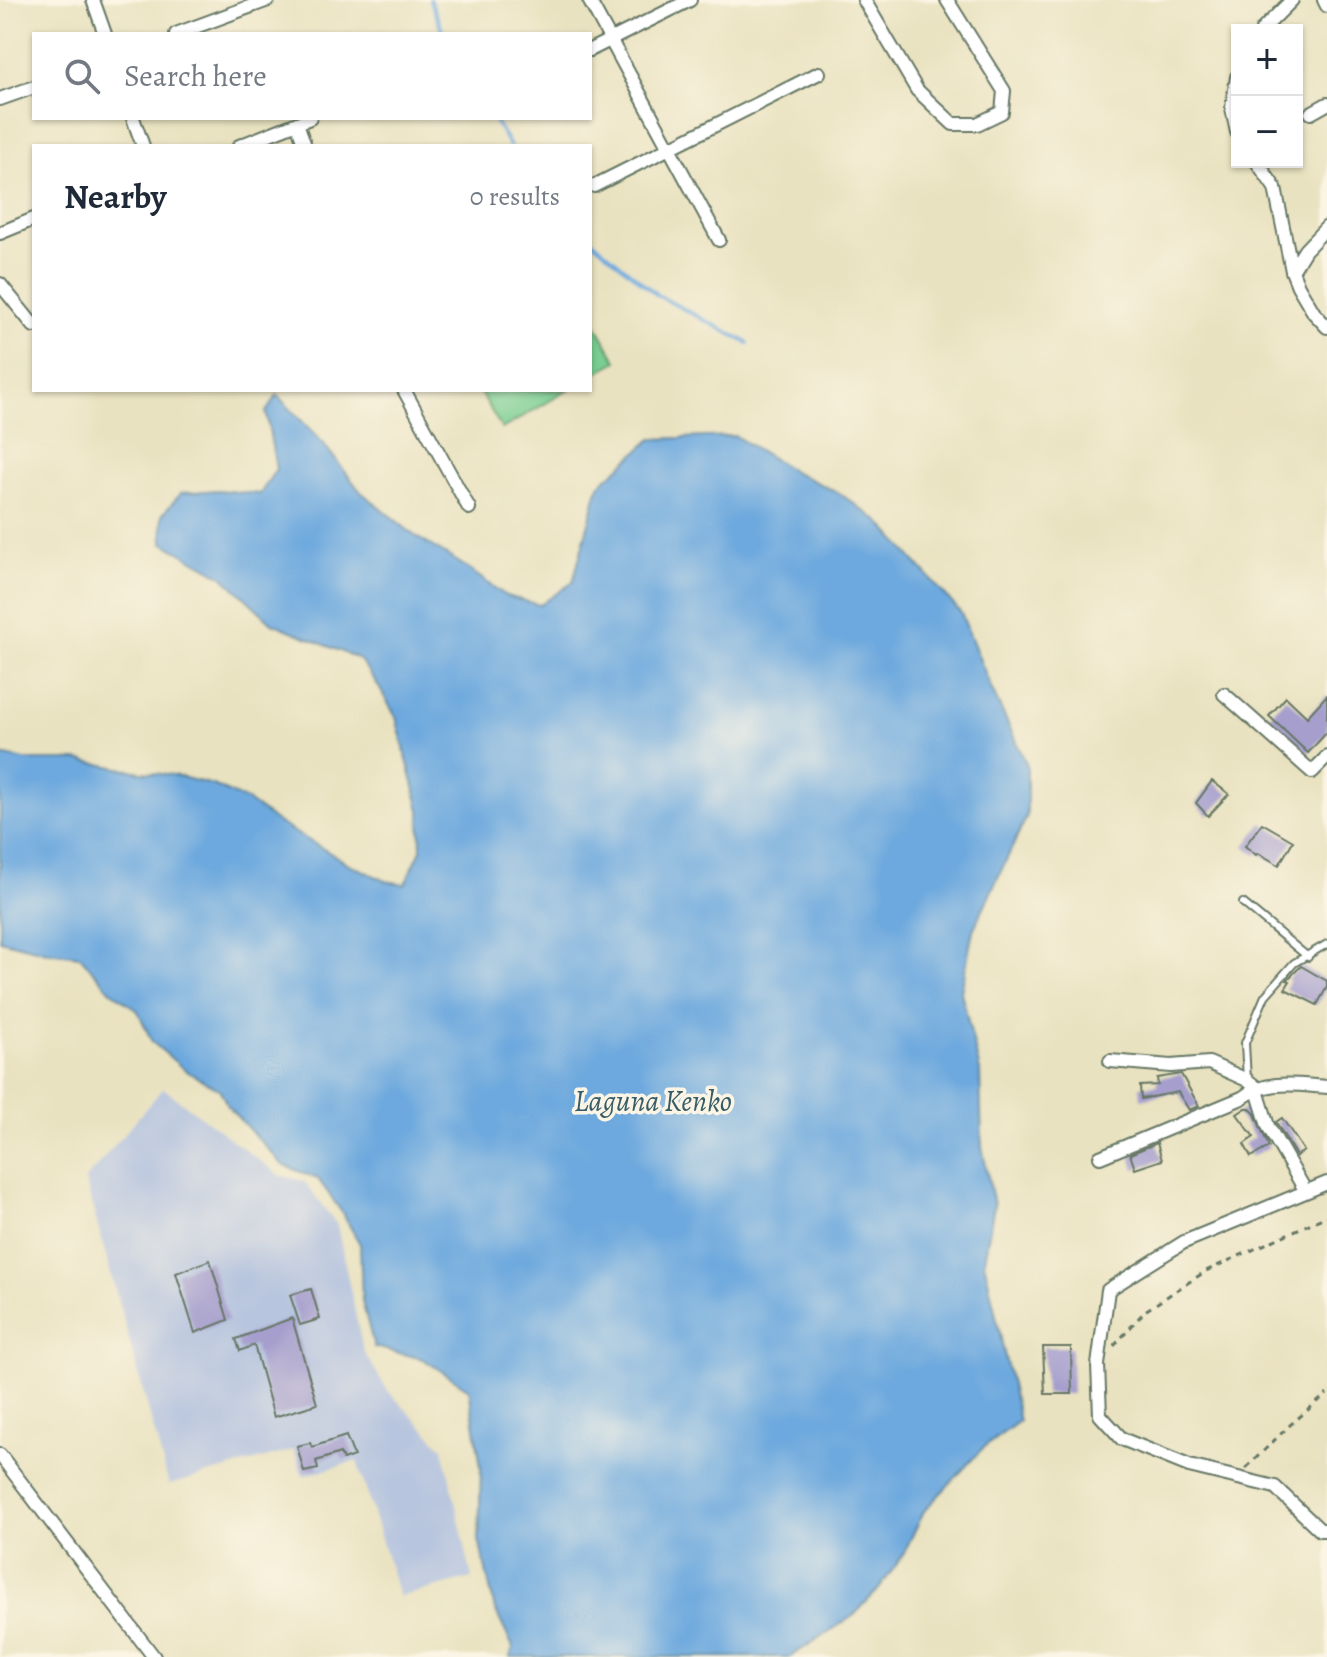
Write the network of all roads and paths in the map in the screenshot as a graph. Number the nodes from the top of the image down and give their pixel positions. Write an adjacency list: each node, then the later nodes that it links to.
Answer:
1 (93, 0): 11 (street)
2 (268, 0): 12 (street)
3 (589, 0): 13 (street)
4 (690, 0): 13 (street)
5 (864, 0): 6 (street)
6 (947, 0)
7 (1292, 0): 10 (street)
8 (1324, 0): 9 (street)
9 (1327, 6)
10 (1268, 24)
11 (104, 32)
12 (181, 32)
13 (609, 40): 14 (street); 26 (street)
14 (592, 49)
15 (819, 73): 26 (street)
16 (32, 88): 17 (street)
17 (0, 99)
18 (1327, 104): 19 (street)
19 (1311, 113)
20 (134, 120): 23 (street)
21 (305, 120): 22 (street)
22 (297, 123): 24 (street); 25 (street)
23 (142, 144)
24 (244, 144)
25 (304, 144)
26 (669, 149): 28 (street); 32 (street)
27 (1261, 168): 33 (street)
28 (594, 186)
29 (32, 220): 31 (street)
30 (1327, 227): 33 (street)
31 (0, 233)
32 (719, 240)
33 (1292, 271): 36 (street)
34 (0, 284): 35 (street)
35 (32, 324)
36 (1327, 327)
37 (405, 392): 38 (street)
38 (469, 508)
39 (1224, 694): 40 (street)
40 (1327, 757)
41 (1243, 903): 43 (lane)
42 (1327, 944): 43 (lane)
43 (1308, 957): 45 (lane)
44 (1110, 1061): 45 (street)
45 (1252, 1084): 46 (street); 47 (street); 49 (street)
46 (1327, 1087)
47 (1100, 1157)
48 (1327, 1183): 49 (street)
49 (1305, 1190): 51 (street)
50 (1327, 1216): 51 (path)
51 (1098, 1365): 54 (street)
52 (1327, 1394): 54 (path)
53 (0, 1455): 56 (street)
54 (1238, 1476): 55 (street)
55 (1327, 1530)
56 (154, 1657)

